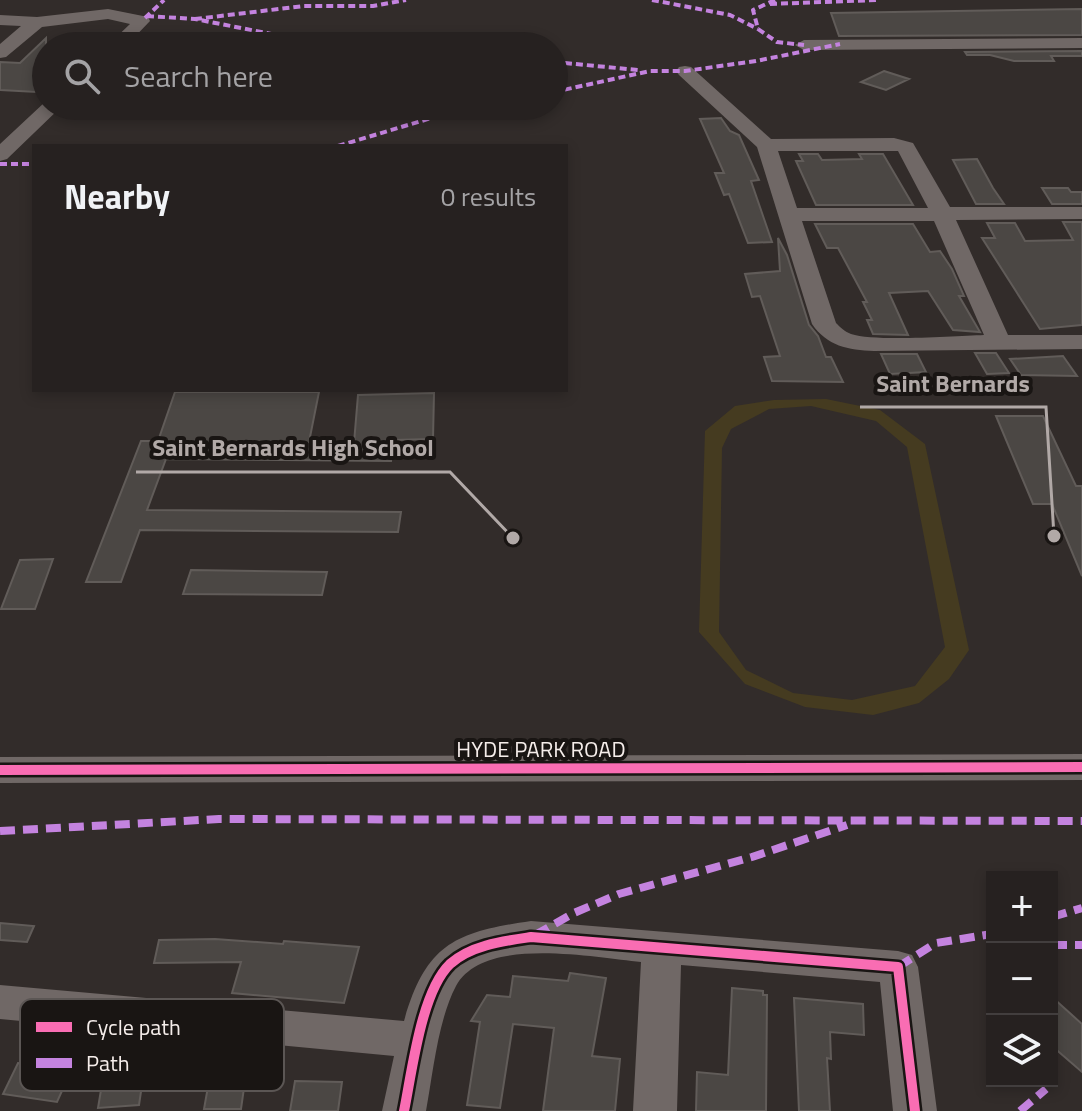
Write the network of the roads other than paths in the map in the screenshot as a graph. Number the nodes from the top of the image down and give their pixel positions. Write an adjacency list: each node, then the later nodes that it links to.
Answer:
1 (0, 20): 2 (street)
2 (37, 22): 3 (street); 6 (street)
3 (131, 32)
4 (1082, 43): 5 (street)
5 (804, 45)
6 (0, 53)
7 (685, 71): 9 (street)
8 (37, 120): 10 (street)
9 (766, 145): 11 (street); 13 (street)
10 (0, 155)
11 (942, 213): 12 (street); 13 (street); 14 (street)
12 (1082, 213)
13 (790, 215): 14 (street)
14 (999, 342): 15 (street)
15 (1082, 342)
16 (1082, 767): 17 (street, HYDE PARK ROAD)
17 (0, 770)
18 (662, 946): 22 (street); 24 (street); 25 (street)
19 (0, 1002): 20 (street)
20 (20, 1004)
21 (284, 1028): 22 (street)
22 (420, 1040): 23 (street)
23 (404, 1111)
24 (655, 1111)
25 (915, 1111)

